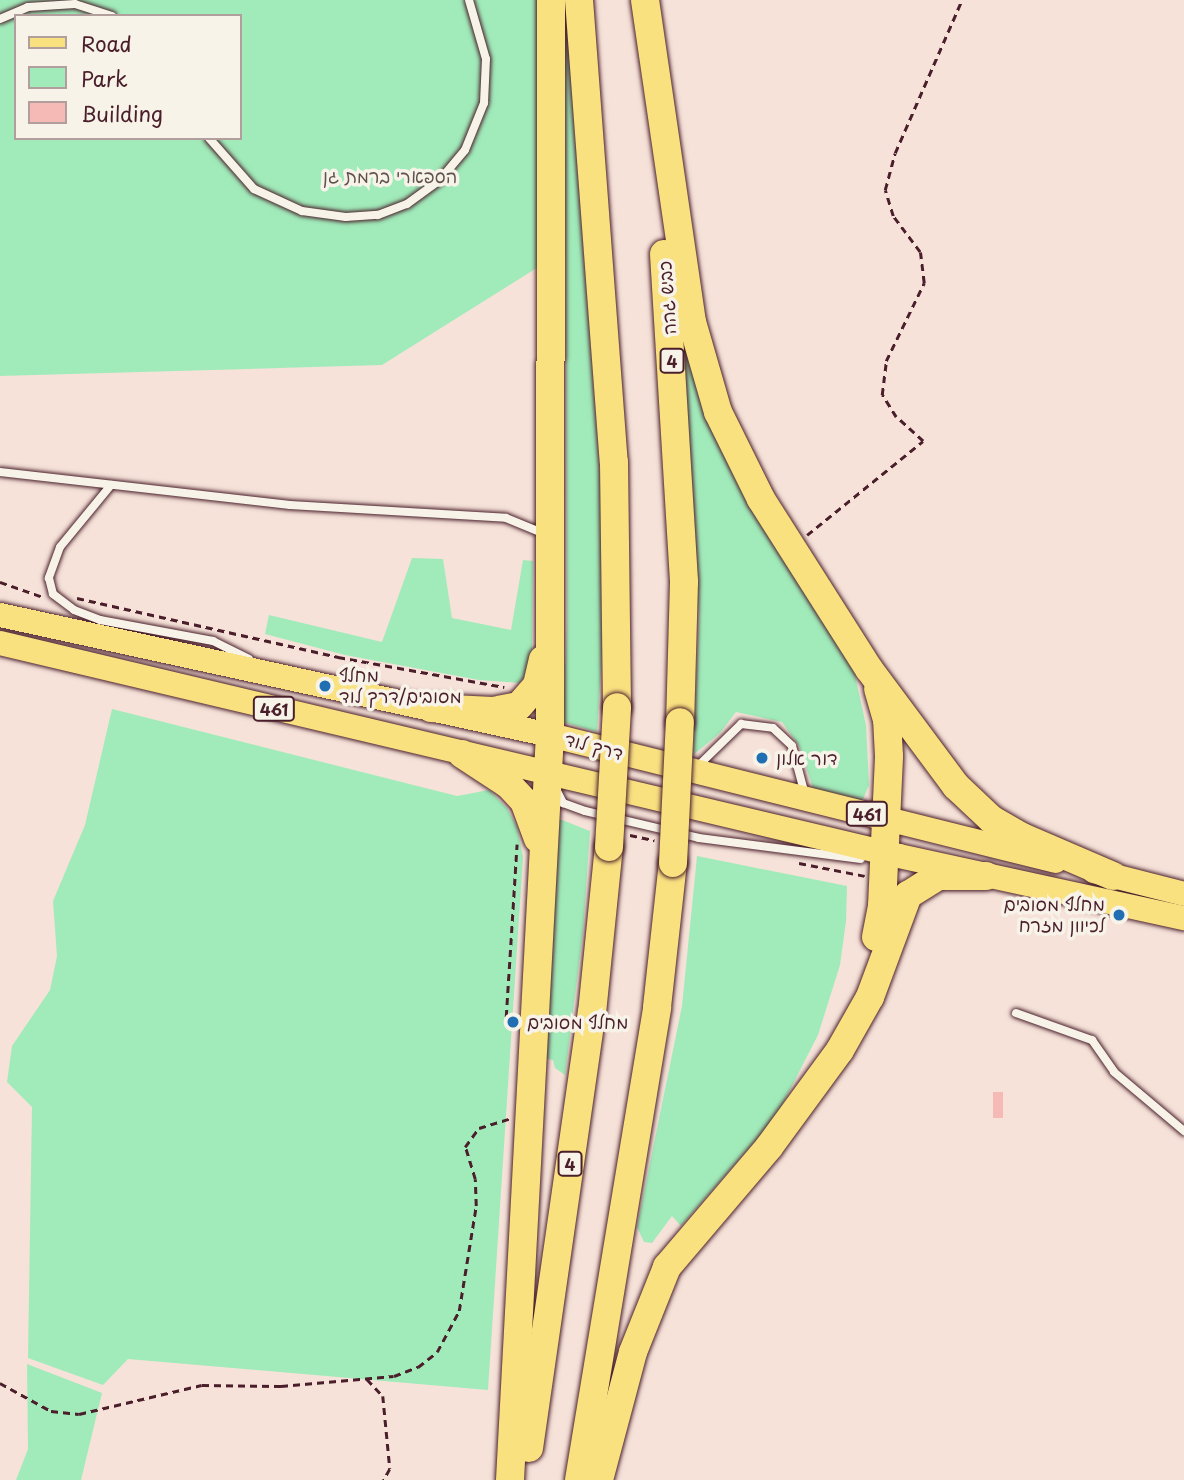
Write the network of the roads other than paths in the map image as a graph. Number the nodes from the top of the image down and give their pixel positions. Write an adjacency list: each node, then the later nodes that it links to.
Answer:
1 (469, 0): 7 (lane)
2 (551, 0): 8 (highway)
3 (579, 0): 33 (highway, 4, bridge)
4 (645, 0): 14 (highway); 34 (highway, כביש גהה / 4, bridge)
5 (106, 14): 6 (lane)
6 (0, 19)
7 (211, 140)
8 (552, 458): 11 (highway); 17 (highway)
9 (0, 472): 10 (lane)
10 (111, 485): 11 (lane); 15 (lane)
11 (545, 534): 16 (highway)
12 (0, 615): 15 (main road, דרך לוד / 461)
13 (0, 643): 18 (main road, דרך לוד / 461)
14 (869, 669): 22 (highway); 26 (highway)
15 (286, 677): 16 (main road, דרך לוד / 461)
16 (431, 708): 17 (main road, דרך לוד / 461)
17 (550, 734): 19 (main road, דרך לוד / 461); 20 (highway)
18 (462, 754): 20 (main road, דרך לוד / 461); 24 (highway)
19 (690, 771): 21 (main road, דרך לוד / 461); 21 (lane)
20 (548, 774): 23 (main road, דרך לוד / 461); 24 (highway)
21 (807, 802): 22 (main road, דרך לוד / 461)
22 (888, 819): 23 (highway); 26 (main road, דרך לוד / 461)
23 (886, 853): 25 (main road, דרך לוד / 461); 30 (highway)
24 (541, 859): 32 (highway)
25 (986, 876): 28 (main road, דרך לוד / 461); 30 (highway)
26 (1113, 876): 27 (main road, דרך לוד / 461)
27 (1184, 894)
28 (1184, 918)
29 (1016, 1013): 31 (lane)
30 (840, 1050): 35 (highway)
31 (1184, 1131)
32 (510, 1480)
33 (525, 1480)
34 (579, 1480)
35 (600, 1480)

